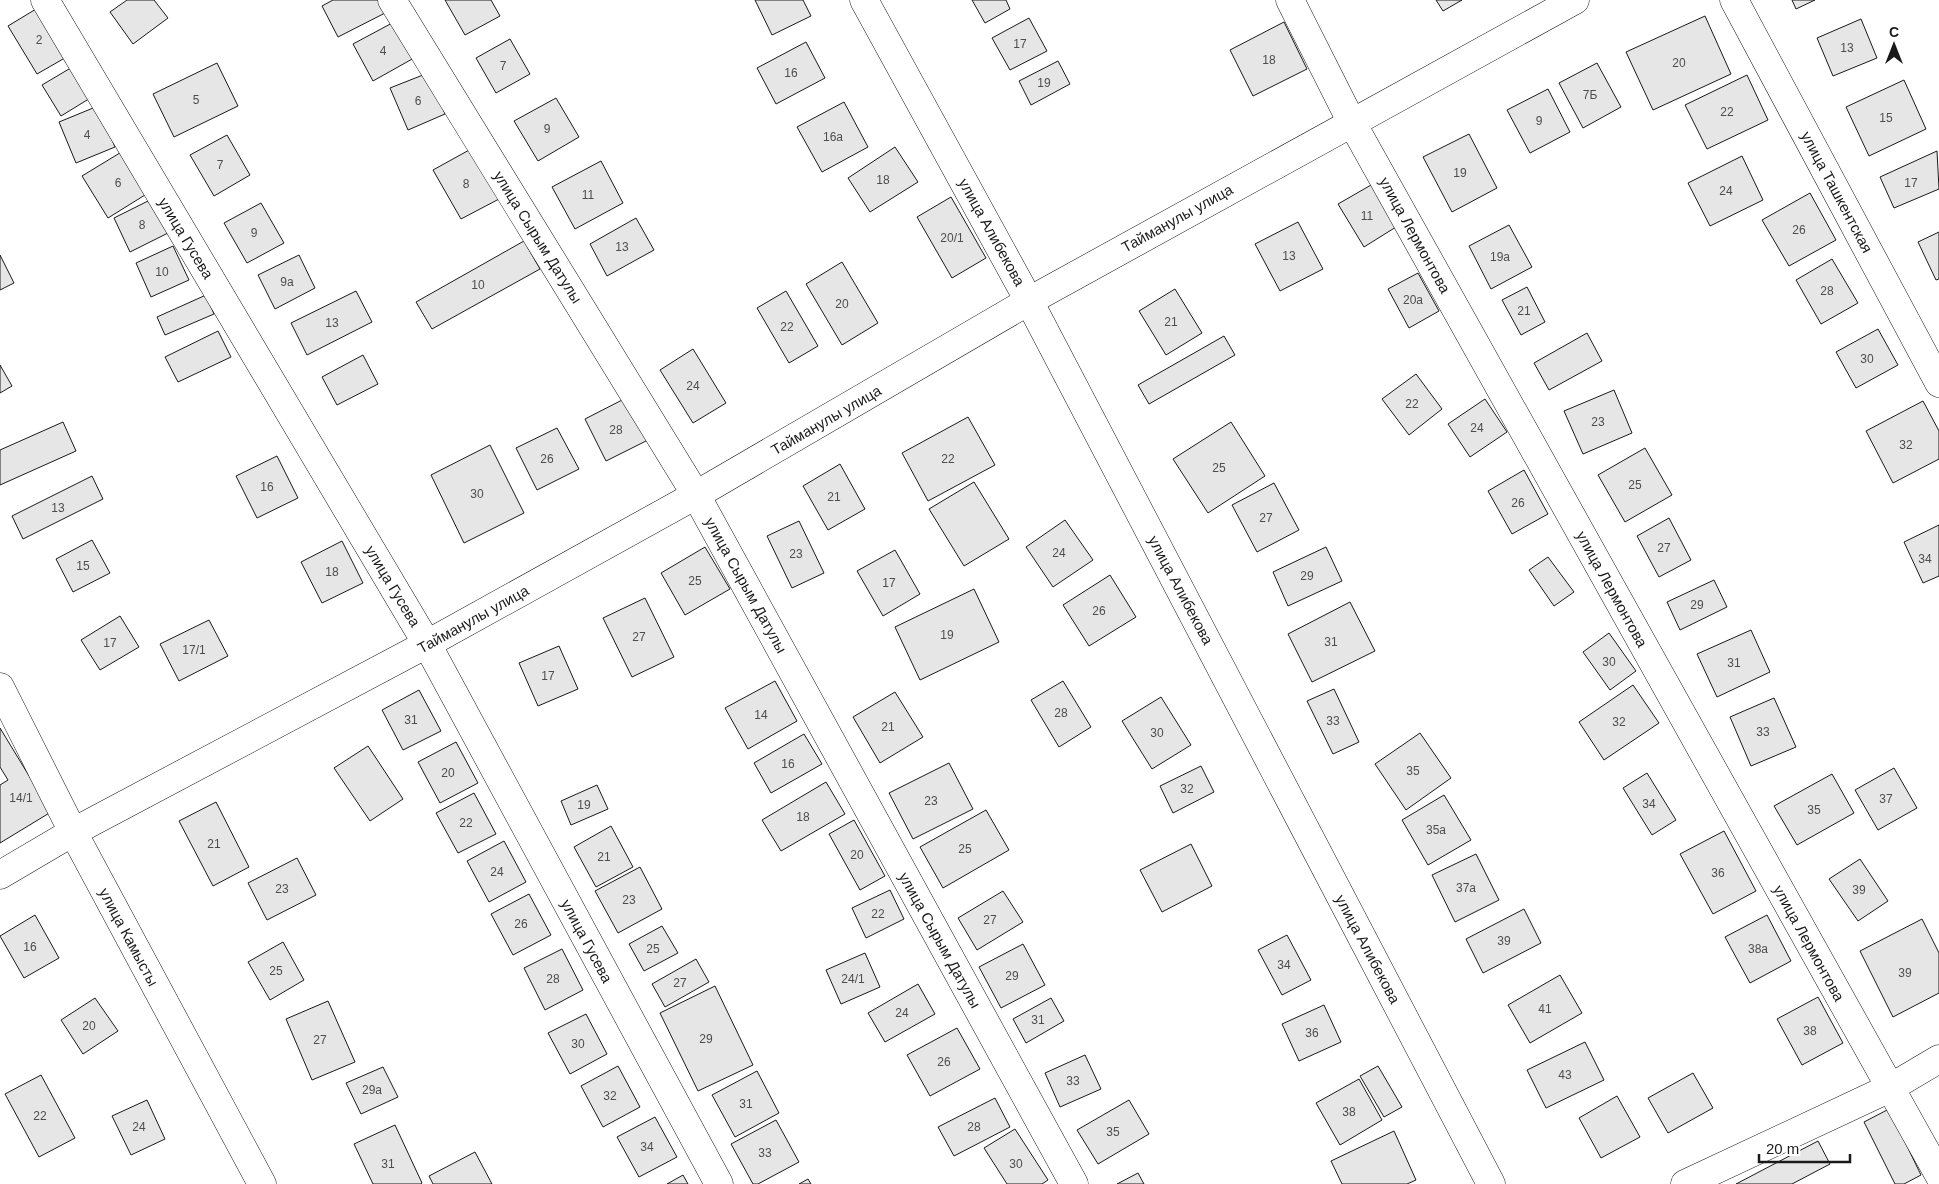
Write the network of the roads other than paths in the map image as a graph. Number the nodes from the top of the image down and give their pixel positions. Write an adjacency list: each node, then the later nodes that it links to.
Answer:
1 (45, 0): 11 (street, улица Гусева)
2 (392, 0): 10 (street, улица Сырым Датулы)
3 (864, 0): 8 (street, улица Алибекова)
4 (1290, 0): 7 (street, улица Лермонтова)
5 (1576, 0): 7 (street, Тайманулы улица)
6 (1734, 0): 9 (street, улица Ташкентская)
7 (1351, 122): 8 (street, Тайманулы улица); 16 (street, улица Лермонтова)
8 (1029, 300): 10 (street, Тайманулы улица); 21 (street, улица Алибекова)
9 (1939, 383)
10 (696, 495): 11 (street, Тайманулы улица); 20 (street, улица Сырым Датулы)
11 (427, 644): 13 (street, Тайманулы улица); 19 (street, улица Гусева)
12 (0, 687): 13 (street, улица Камысты)
13 (73, 832): 14 (street, Тайманулы улица); 18 (street, улица Камысты)
14 (0, 875)
15 (1939, 1059): 16 (street)
16 (1890, 1088): 17 (street, улица Лермонтова); 22 (street)
17 (1939, 1175)
18 (262, 1184)
19 (719, 1184)
20 (1074, 1184)
21 (1491, 1184)
22 (1685, 1184)

